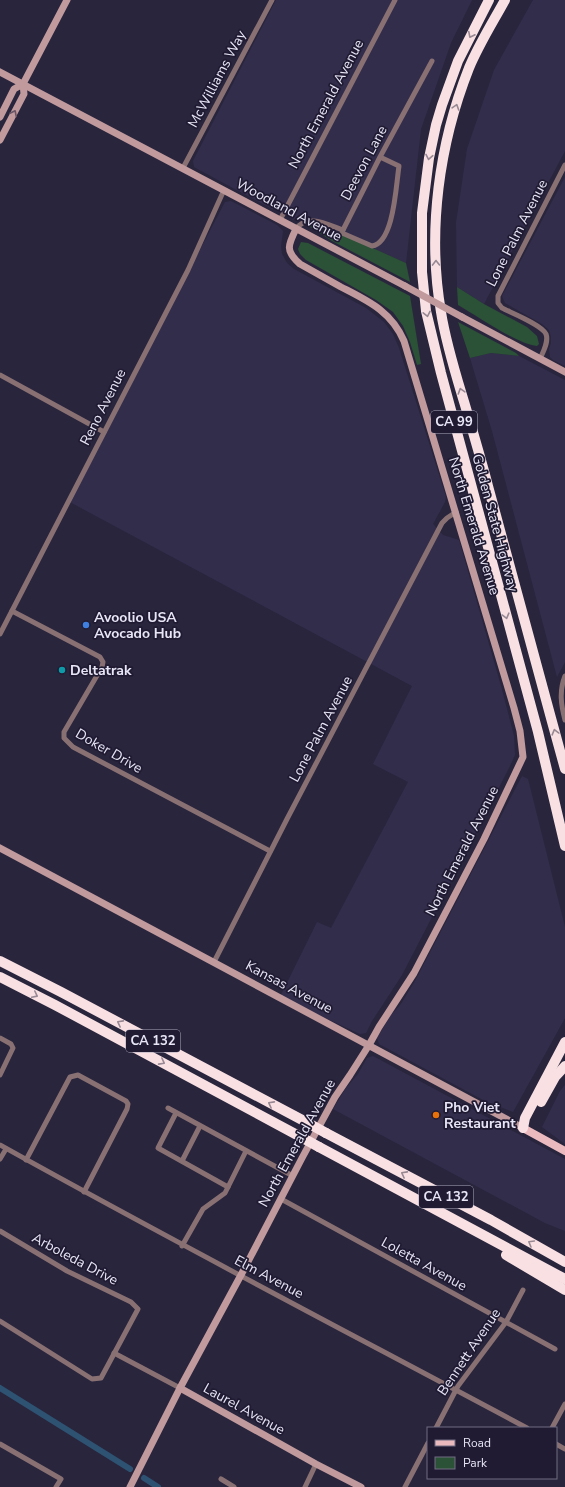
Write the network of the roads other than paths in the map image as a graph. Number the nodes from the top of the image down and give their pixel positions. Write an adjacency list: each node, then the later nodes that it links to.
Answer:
1 (66, 0): 8 (street)
2 (272, 0): 13 (street, McWilliams Way)
3 (395, 0): 15 (street, North Emerald Avenue)
4 (489, 0): 28 (highway, Golden State Highway / CA 99, one-way to 28)
5 (505, 0): 27 (highway, Golden State Highway / CA 99, one-way to 5)
6 (432, 61): 11 (street, Deevon Lane)
7 (0, 72): 8 (street, Woodland Avenue)
8 (23, 84): 9 (street); 10 (street, one-way to 8); 13 (street, Woodland Avenue)
9 (0, 117)
10 (0, 140)
11 (380, 157): 17 (street, Deevon Lane); 17 (street)
12 (565, 165): 18 (street, Lone Palm Avenue)
13 (183, 168): 14 (street, Woodland Avenue)
14 (224, 190): 15 (street, Woodland Avenue); 21 (street, Reno Avenue)
15 (280, 220): 16 (street, Woodland Avenue)
16 (296, 229): 17 (street); 18 (street, Woodland Avenue, bridge); 22 (street, North Emerald Avenue)
17 (343, 230)
18 (540, 359): 19 (street, Woodland Avenue)
19 (565, 372)
20 (0, 375): 21 (street)
21 (104, 432): 23 (street, Reno Avenue)
22 (456, 512): 30 (street, Lone Palm Avenue); 36 (street, North Emerald Avenue)
23 (12, 612): 24 (street, Reno Avenue); 30 (street, Doker Drive)
24 (0, 634)
25 (565, 676): 26 (street)
26 (565, 720)
27 (565, 770)
28 (565, 846)
29 (0, 848): 32 (street, Kansas Avenue)
30 (270, 852): 32 (street, Lone Palm Avenue)
31 (0, 960): 57 (highway, CA 132, one-way to 31, bridge)
32 (214, 962): 36 (street, Kansas Avenue)
33 (0, 977): 51 (highway, CA 132, one-way to 51, bridge)
34 (0, 1038): 38 (street)
35 (565, 1042): 42 (highway)
36 (369, 1045): 42 (street, Kansas Avenue); 50 (street, North Emerald Avenue)
37 (565, 1066): 42 (highway)
38 (0, 1075)
39 (168, 1108): 40 (street)
40 (176, 1113): 41 (street); 49 (street)
41 (200, 1126): 45 (street); 49 (street)
42 (522, 1128): 46 (main road, Kansas Avenue)
43 (0, 1145): 44 (street, Elm Avenue)
44 (6, 1148): 47 (street); 48 (street, Elm Avenue)
45 (246, 1151): 50 (street); 52 (street)
46 (565, 1151)
47 (0, 1159)
48 (26, 1160): 53 (street, Elm Avenue); 53 (street)
49 (182, 1161): 52 (street)
50 (293, 1176): 54 (street, North Emerald Avenue)
51 (389, 1185): 59 (highway); 61 (highway, CA 132)
52 (228, 1186): 56 (street)
53 (84, 1192): 56 (street, Elm Avenue)
54 (281, 1199): 58 (street, North Emerald Avenue); 63 (street, Loletta Avenue)
55 (0, 1231): 65 (street, Arboleda Drive)
56 (182, 1246): 58 (street, Elm Avenue)
57 (565, 1262)
58 (241, 1275): 66 (street, North Emerald Avenue); 67 (street, Elm Avenue)
59 (565, 1279)
60 (523, 1290): 63 (street, Bennett Avenue)
61 (565, 1290)
62 (0, 1322): 65 (street)
63 (506, 1322): 64 (street, Loletta Avenue); 67 (street, Bennett Avenue)
64 (555, 1349)
65 (114, 1353): 66 (street, Laurel Avenue)
66 (180, 1388): 74 (street, Laurel Avenue); 77 (street, North Emerald Avenue)
67 (456, 1390): 69 (street, Bennett Avenue); 70 (street, Elm Avenue)
68 (565, 1404): 71 (street)
69 (437, 1427)
70 (525, 1427)
71 (553, 1427)
72 (0, 1444): 76 (street)
73 (427, 1445): 81 (street)
74 (316, 1464): 79 (street); 80 (street, Laurel Avenue)
75 (221, 1478): 78 (street)
76 (56, 1487)
77 (130, 1487)
78 (234, 1487)
79 (305, 1487)
80 (361, 1487)
81 (405, 1487)

